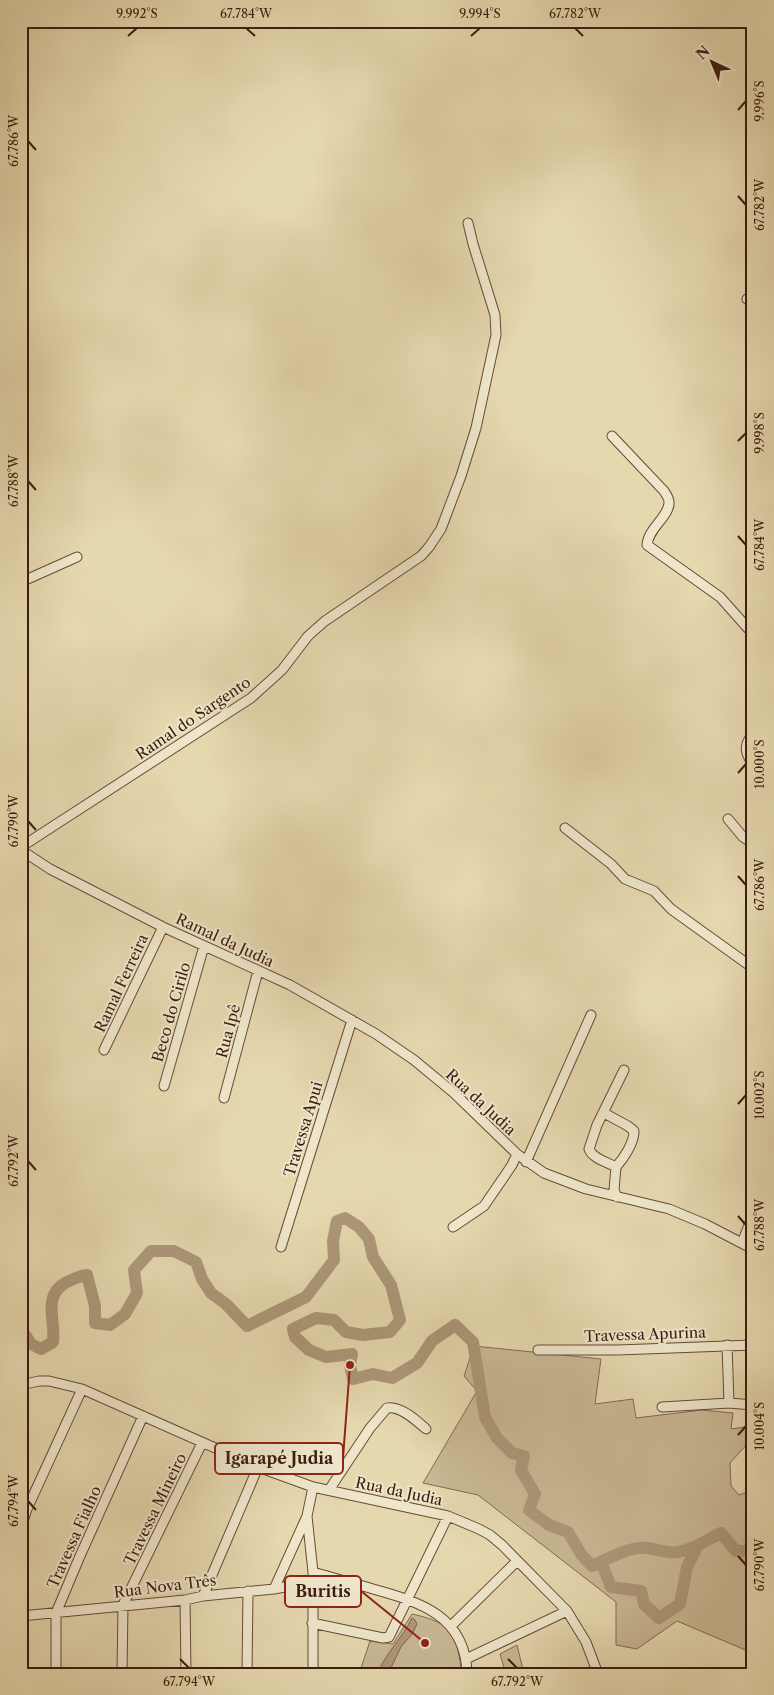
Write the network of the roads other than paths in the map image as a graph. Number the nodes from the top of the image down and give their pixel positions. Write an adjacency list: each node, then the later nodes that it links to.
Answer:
1 (468, 223): 11 (street, Ramal do Sargento)
2 (612, 436): 5 (street)
3 (77, 557): 4 (street)
4 (21, 582)
5 (753, 634)
6 (753, 733): 7 (street)
7 (753, 764)
8 (728, 819): 10 (street)
9 (565, 828): 14 (street)
10 (753, 840)
11 (21, 848): 12 (street, Ramal da Judia)
12 (163, 927): 13 (street, Ramal da Judia); 18 (street, Ramal Ferreira)
13 (204, 946): 15 (street, Ramal da Judia); 21 (street, Beco do Cirilo)
14 (753, 968)
15 (258, 971): 17 (street, Ramal da Judia); 22 (street, Rua Ipê)
16 (591, 1015): 25 (street)
17 (352, 1020): 19 (street, Ramal da Judia); 31 (street, Travessa Apui)
18 (104, 1050)
19 (414, 1060): 24 (street, Rua da Judia)
20 (624, 1070): 23 (street)
21 (164, 1086)
22 (224, 1098)
23 (604, 1113): 26 (street); 26 (street)
24 (517, 1154): 25 (street, Rua da Judia); 29 (street)
25 (526, 1162): 27 (street, Rua da Judia)
26 (616, 1166): 27 (street)
27 (618, 1197): 30 (street, Rua da Judia)
28 (753, 1214): 30 (street)
29 (453, 1227)
30 (742, 1243): 32 (street, Rua da Judia)
31 (280, 1247)
32 (753, 1249)
33 (727, 1345): 34 (street, Travessa Apurina); 35 (street, Travessa Apurina); 38 (street)
34 (753, 1345)
35 (538, 1350)
36 (21, 1385): 37 (street, Rua da Judia)
37 (82, 1389): 41 (street, Rua da Judia); 49 (street)
38 (730, 1403): 39 (street); 40 (street)
39 (753, 1405)
40 (662, 1407)
41 (143, 1416): 43 (street, Rua da Judia); 59 (street, Travessa Fialho)
42 (426, 1429): 46 (street)
43 (202, 1443): 44 (street, Rua da Judia); 57 (street, Travessa Mineiro)
44 (258, 1467): 45 (street, Rua da Judia); 54 (street)
45 (313, 1488): 46 (street, Rua da Judia); 47 (street)
46 (329, 1490): 48 (street, Rua da Judia)
47 (307, 1516): 51 (street); 52 (street)
48 (448, 1516): 50 (street, Rua da Judia); 55 (street)
49 (21, 1527)
50 (516, 1561): 58 (street, Rua da Judia); 62 (street)
51 (313, 1577): 52 (street, Rua Nova Três); 55 (street); 61 (street)
52 (274, 1589): 53 (street, Rua Nova Três)
53 (248, 1591): 54 (street, Rua Nova Três); 67 (street)
54 (203, 1596): 56 (street, Rua Nova Três)
55 (409, 1599): 61 (street); 62 (street)
56 (185, 1600): 57 (street, Rua Nova Três); 66 (street)
57 (123, 1605): 59 (street, Rua Nova Três); 65 (street, Travessa Mineiro)
58 (566, 1611): 63 (street); 70 (street, Rua da Judia)
59 (56, 1613): 60 (street, Rua Nova Três); 64 (street, Travessa Fialho)
60 (21, 1616)
61 (312, 1623): 68 (street)
62 (451, 1626): 63 (street)
63 (466, 1659): 69 (street)
64 (56, 1674)
65 (122, 1674)
66 (186, 1674)
67 (248, 1674)
68 (313, 1674)
69 (467, 1674)
70 (598, 1674)

